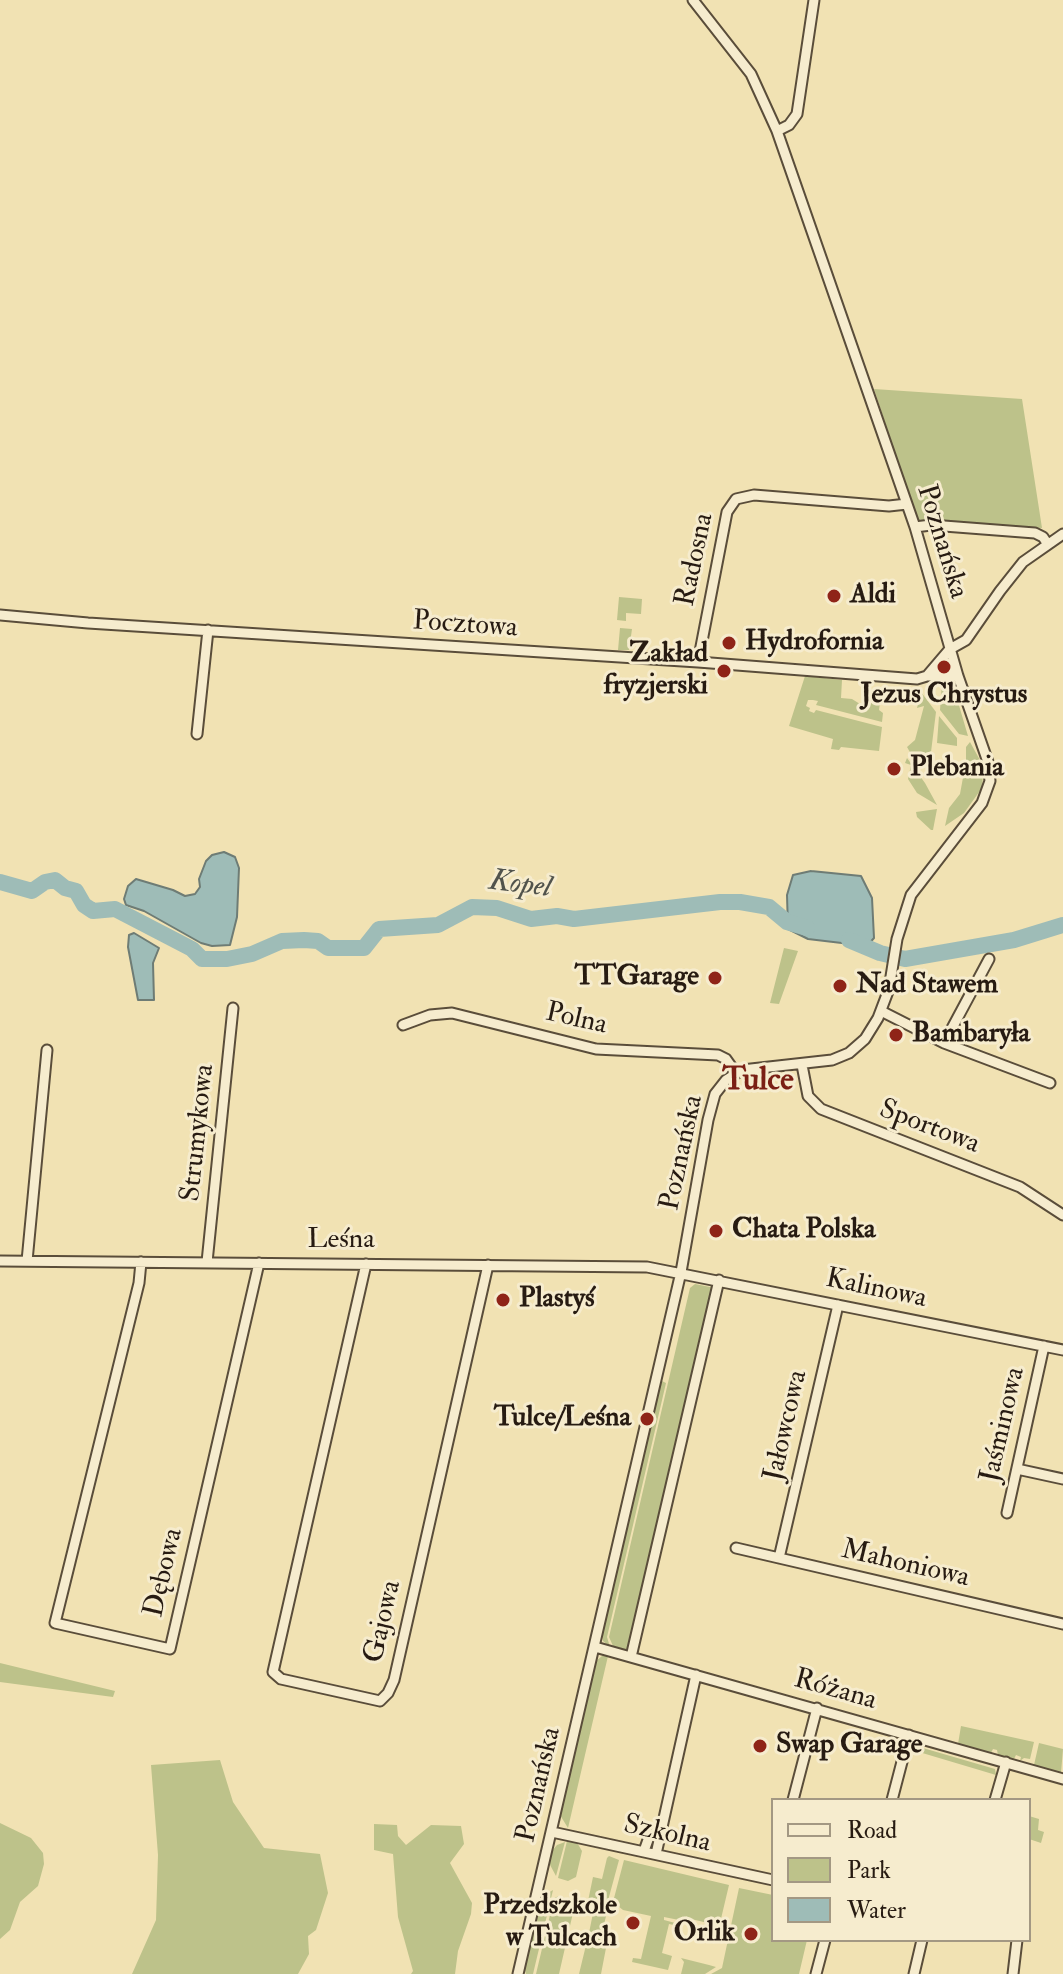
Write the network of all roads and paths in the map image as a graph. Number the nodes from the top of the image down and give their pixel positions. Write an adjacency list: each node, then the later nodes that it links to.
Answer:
1 (693, 0): 3 (street, Poznańska)
2 (814, 0): 3 (street)
3 (777, 131): 4 (street, Poznańska)
4 (907, 504): 5 (street, Poznańska); 11 (street, Radosna)
5 (915, 527): 7 (street); 10 (street, Poznańska)
6 (1063, 534): 7 (street)
7 (1047, 543): 10 (street)
8 (0, 615): 9 (street, Pocztowa)
9 (208, 630): 11 (street, Pocztowa); 14 (street)
10 (950, 649): 12 (street); 13 (street, Poznańska)
11 (698, 662): 12 (street, Pocztowa)
12 (927, 676): 13 (street, Pocztowa)
13 (958, 676): 17 (street, Poznańska)
14 (197, 734)
15 (989, 959): 19 (street)
16 (233, 1008): 28 (street, Strumykowa)
17 (881, 1011): 19 (street); 21 (street, Poznańska)
18 (403, 1025): 22 (street, Polna)
19 (944, 1043): 23 (street)
20 (47, 1050): 26 (street)
21 (802, 1065): 22 (street, Poznańska); 24 (street, Sportowa)
22 (736, 1073): 32 (street, Poznańska)
23 (1050, 1083)
24 (1063, 1215)
25 (0, 1261): 26 (street, Leśna)
26 (27, 1261): 27 (street, Leśna)
27 (141, 1262): 28 (street, Leśna); 29 (street, Dębowa)
28 (207, 1262): 29 (street, Leśna)
29 (259, 1263): 30 (street, Leśna)
30 (366, 1264): 31 (street, Leśna); 31 (street, Gajowa)
31 (488, 1265): 32 (street, Leśna)
32 (681, 1272): 33 (street, Kalinowa); 43 (street, Poznańska)
33 (719, 1280): 34 (street, Kalinowa); 44 (street)
34 (838, 1305): 35 (street, Kalinowa); 41 (street, Jałowcowa)
35 (1044, 1346): 36 (street, Kalinowa); 37 (street, Jaśminowa)
36 (1063, 1350)
37 (1017, 1469): 38 (street); 39 (street, Jaśminowa)
38 (1063, 1479)
39 (1007, 1513)
40 (736, 1548): 41 (street, Mahoniowa)
41 (779, 1558): 42 (street, Mahoniowa)
42 (1063, 1624)
43 (595, 1647): 44 (street, Różana); 54 (street, Poznańska)
44 (631, 1657): 45 (street, Różana)
45 (696, 1675): 46 (street, Różana); 53 (street)
46 (817, 1708): 47 (street, Różana); 50 (street)
47 (909, 1735): 48 (street, Różana); 51 (street)
48 (1006, 1762): 49 (street, Różana); 52 (street)
49 (1063, 1779)
50 (794, 1798)
51 (893, 1798)
52 (996, 1798)
53 (661, 1828): 55 (street); 56 (street)
54 (552, 1832): 55 (street, Szkolna); 61 (street, Poznańska)
55 (644, 1851): 56 (street, Szkolna)
56 (656, 1854): 57 (street, Szkolna)
57 (771, 1879)
58 (824, 1942): 62 (street)
59 (922, 1942): 63 (street)
60 (1017, 1942): 64 (street)
61 (518, 1974)
62 (816, 1974)
63 (914, 1974)
64 (1013, 1974)

